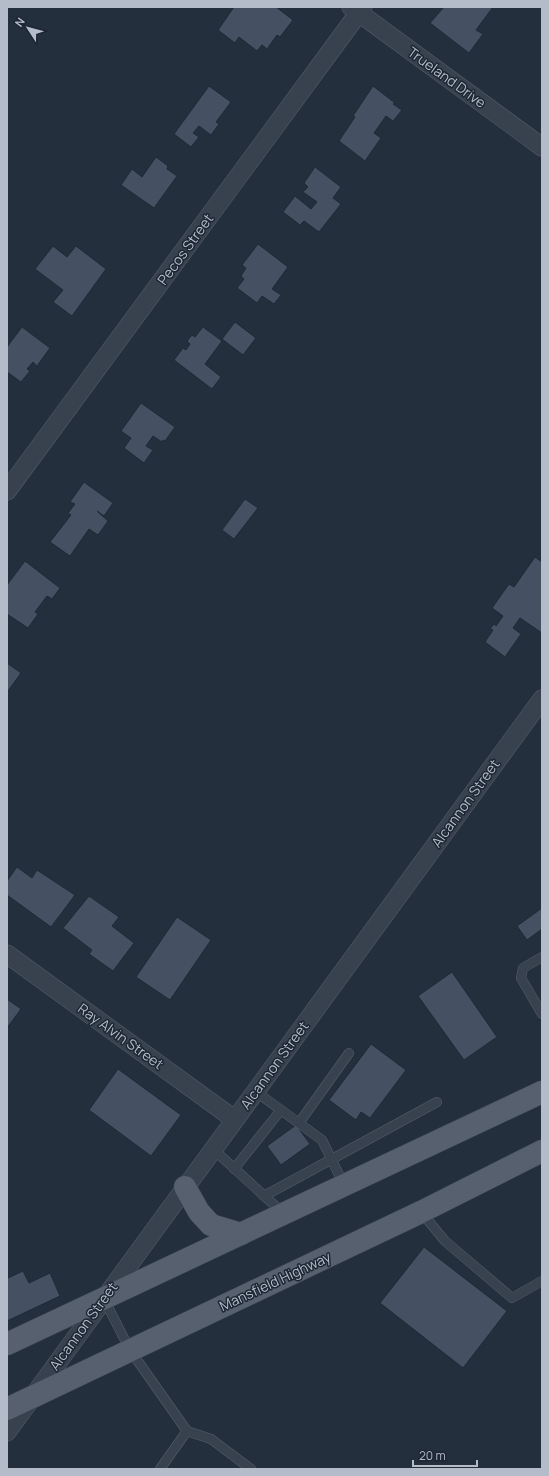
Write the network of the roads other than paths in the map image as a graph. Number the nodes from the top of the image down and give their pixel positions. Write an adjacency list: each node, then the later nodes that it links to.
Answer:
1 (358, 9): 2 (street, Trueland Drive); 3 (street, Pecos Street)
2 (542, 147)
3 (7, 491)
4 (542, 698): 9 (street, Alcannon Street)
5 (7, 954): 13 (street, Ray Alvin Street)
6 (542, 957): 7 (lane)
7 (542, 1014)
8 (349, 1053): 14 (lane)
9 (255, 1091): 12 (lane); 13 (street, Alcannon Street)
10 (542, 1092): 19 (main road)
11 (437, 1102): 17 (lane)
12 (282, 1110): 14 (lane); 18 (lane)
13 (234, 1119): 15 (street, Alcannon Street)
14 (299, 1123): 17 (lane)
15 (213, 1149): 18 (lane); 20 (street, Alcannon Street)
16 (542, 1151): 22 (main road, Mansfield Highway)
17 (331, 1158): 19 (lane); 21 (lane)
18 (234, 1169): 21 (lane)
19 (344, 1185): 23 (main road)
20 (186, 1187): 24 (main road); 26 (street, Alcannon Street)
21 (264, 1196): 23 (lane)
22 (421, 1212): 25 (lane); 28 (main road, Mansfield Highway)
23 (283, 1214): 24 (main road)
24 (241, 1234): 26 (main road)
25 (542, 1281)
26 (103, 1297): 27 (main road); 28 (lane); 29 (street, Alcannon Street)
27 (7, 1344)
28 (130, 1350): 29 (main road, Mansfield Highway); 31 (lane)
29 (31, 1398): 30 (main road, Mansfield Highway); 32 (street, Alcannon Street)
30 (7, 1409)
31 (187, 1431): 33 (lane); 34 (lane)
32 (7, 1432)
33 (160, 1469)
34 (251, 1469)

